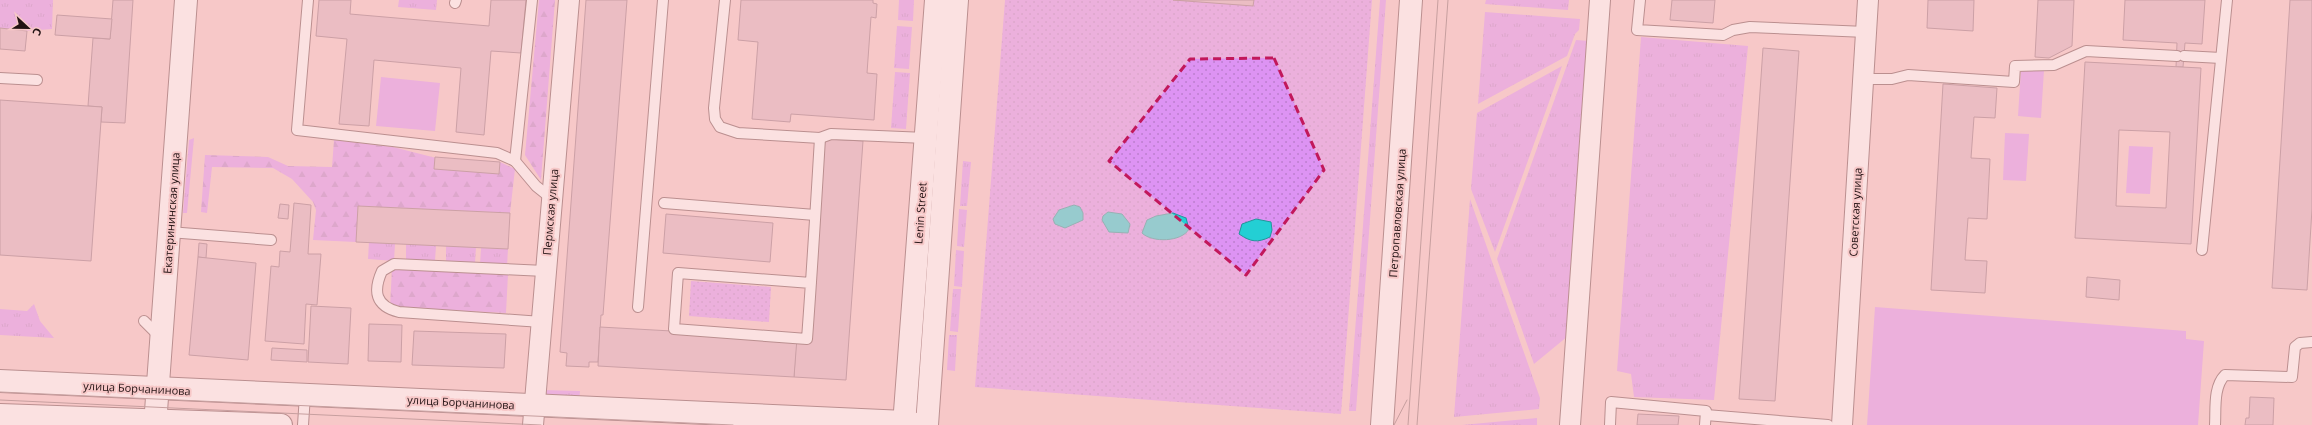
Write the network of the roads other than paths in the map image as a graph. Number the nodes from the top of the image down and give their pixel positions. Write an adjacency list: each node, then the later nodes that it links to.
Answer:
1 (186, 0): 25 (main road, Екатерининская улица)
2 (308, 0): 21 (lane)
3 (532, 0): 21 (lane)
4 (569, 0): 22 (street, Пермская улица)
5 (663, 0): 30 (lane)
6 (725, 0): 19 (lane)
7 (936, 0): 20 (main road, Lenin Street)
8 (957, 0): 46 (main road, Lenin Street)
9 (1411, 0): 47 (main road, Петропавловская улица)
10 (1600, 0): 48 (street)
11 (1640, 0): 14 (lane)
12 (1868, 0): 14 (street, Советская улица)
13 (2227, 0): 15 (lane)
14 (1866, 32): 17 (street, Советская улица)
15 (2221, 58): 17 (lane); 27 (lane)
16 (0, 78): 18 (lane)
17 (1863, 79): 51 (street, Советская улица)
18 (37, 80)
19 (820, 138): 20 (lane); 24 (lane)
20 (926, 138): 43 (main road, Lenin Street)
21 (515, 161): 22 (lane)
22 (551, 198): 28 (street, Пермская улица)
23 (664, 204): 24 (lane)
24 (816, 215): 29 (lane)
25 (169, 232): 26 (lane); 33 (main road, Екатерининская улица)
26 (272, 240)
27 (2202, 250)
28 (545, 271): 32 (street, Пермская улица); 32 (lane)
29 (811, 283): 29 (lane)
30 (638, 307)
31 (144, 321): 33 (lane)
32 (542, 322): 39 (street, Пермская улица)
33 (162, 338): 36 (main road, Екатерининская улица)
34 (2312, 342): 52 (lane)
35 (0, 381): 36 (main road, улица Борчанинова)
36 (158, 388): 37 (main road, улица Борчанинова); 42 (main road, Екатерининская улица)
37 (305, 395): 39 (main road, улица Борчанинова); 45 (lane)
38 (0, 415): 42 (main road)
39 (535, 415): 40 (main road, улица Борчанинова)
40 (762, 420): 43 (main road, улица Борчанинова)
41 (1706, 420): 49 (lane); 50 (lane)
42 (155, 423): 44 (main road)
43 (910, 424)
44 (280, 425)
45 (303, 425)
46 (927, 425)
47 (1382, 425)
48 (1570, 425)
49 (1610, 425)
50 (1828, 425)
51 (1842, 425)
52 (2215, 425)

